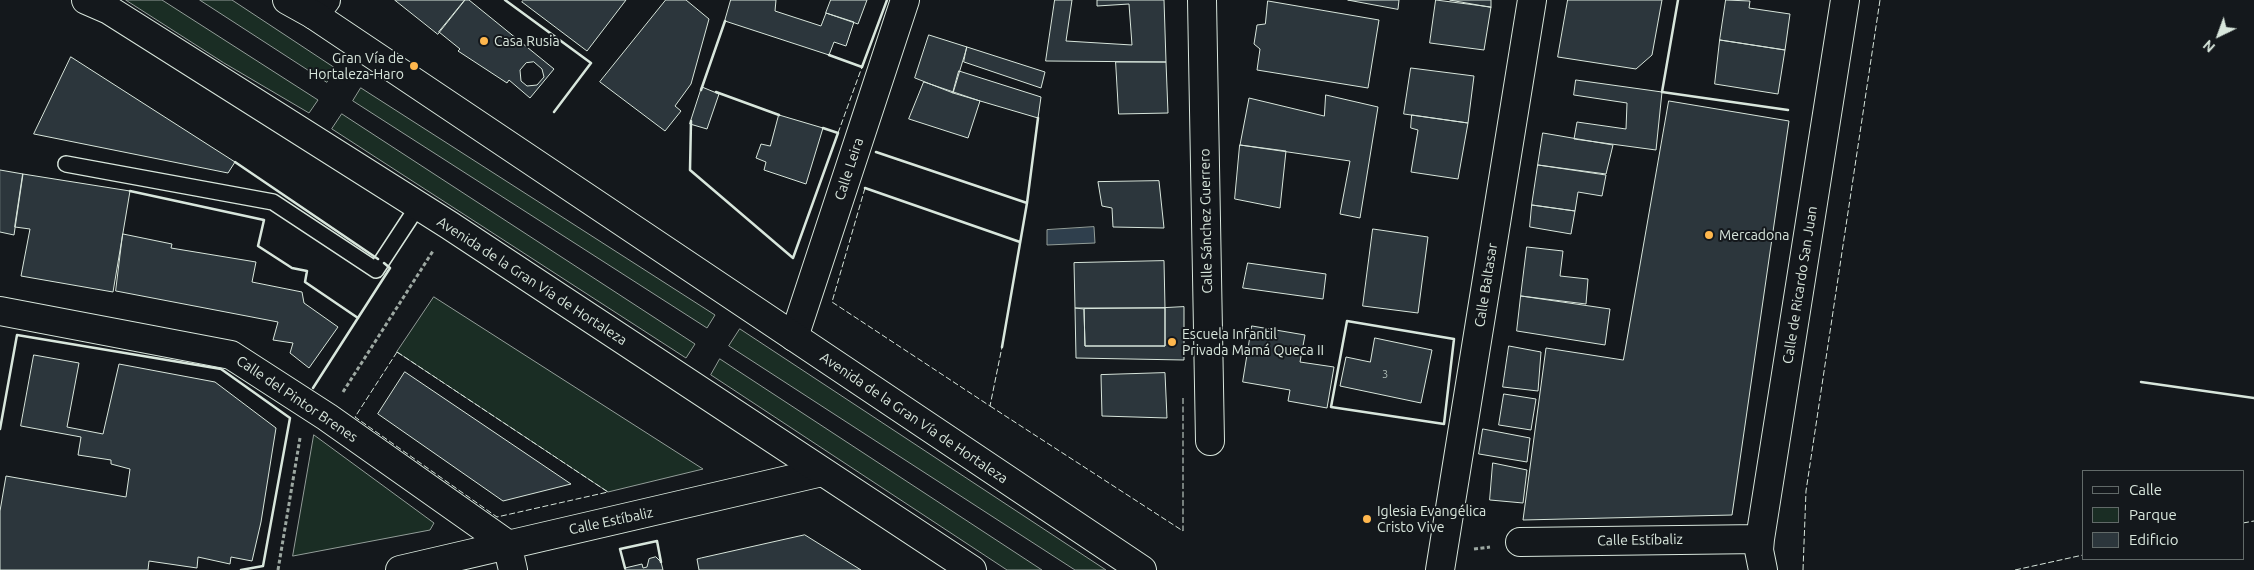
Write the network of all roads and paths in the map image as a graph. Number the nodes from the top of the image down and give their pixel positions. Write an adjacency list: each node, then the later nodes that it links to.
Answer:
1 (86, 0): 9 (street, Avenida de la Gran Vía de Hortaleza)
2 (287, 0): 7 (street, Avenida de la Gran Vía de Hortaleza)
3 (905, 0): 11 (street, Calle Leira)
4 (1202, 0): 12 (street, Calle Sánchez Guerrero)
5 (1532, 0): 21 (street, Calle Baltasar)
6 (1845, 0): 14 (street, Calle de Ricardo San Juan)
7 (314, 5): 11 (street, Avenida de la Gran Vía de Hortaleza)
8 (66, 164): 9 (lane)
9 (418, 206): 13 (street, Avenida de la Gran Vía de Hortaleza)
10 (1, 319): 16 (street, Calle del Pintor Brenes)
11 (794, 337): 20 (street, Avenida de la Gran Vía de Hortaleza)
12 (1210, 442)
13 (822, 472): 16 (street, Calle Estíbaliz); 19 (street, Avenida de la Gran Vía de Hortaleza)
14 (1760, 539): 15 (street, Calle Estíbaliz); 22 (street, Calle de Ricardo San Juan)
15 (1520, 542)
16 (507, 544): 17 (street, Calle Estíbaliz); 18 (street)
17 (400, 570)
18 (513, 570)
19 (972, 570)
20 (1142, 570)
21 (1440, 570)
22 (1763, 570)

